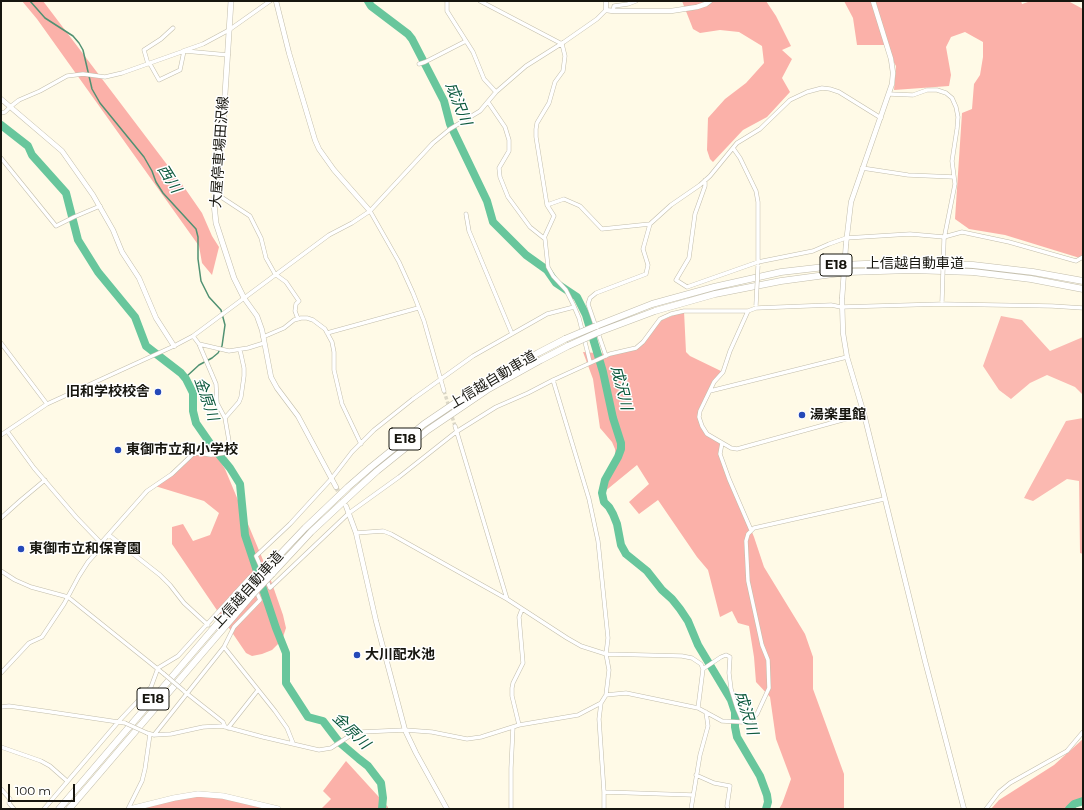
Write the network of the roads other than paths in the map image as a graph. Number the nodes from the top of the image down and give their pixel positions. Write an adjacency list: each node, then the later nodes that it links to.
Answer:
1 (231, 1): 13 (main road, 大屋停車場田沢線)
2 (270, 1): 13 (street)
3 (276, 1): 35 (street)
4 (447, 1): 14 (street)
5 (480, 1): 15 (street)
6 (606, 1): 10 (street)
7 (636, 1): 11 (street)
8 (710, 1): 11 (street)
9 (874, 1): 21 (street)
10 (606, 10): 11 (street); 15 (street)
11 (612, 11)
12 (173, 28): 19 (street)
13 (229, 30): 16 (street); 17 (main road, 大屋停車場田沢線)
14 (466, 41): 18 (street); 20 (street)
15 (562, 44): 20 (street); 33 (street)
16 (184, 51): 17 (street); 19 (street); 19 (street)
17 (228, 55): 32 (main road, 大屋停車場田沢線)
18 (422, 63)
19 (149, 64): 24 (street)
20 (496, 92): 23 (street)
21 (889, 94): 26 (street); 30 (street)
22 (1, 99): 24 (street)
23 (488, 102): 35 (street); 38 (street)
24 (10, 107): 25 (street); 34 (street)
25 (1, 113)
26 (881, 118): 27 (street); 29 (street)
27 (733, 148): 31 (street); 42 (street)
28 (1, 158): 34 (street)
29 (862, 168): 30 (street); 39 (street)
30 (954, 177): 40 (street)
31 (705, 180): 37 (street); 42 (street)
32 (215, 193): 43 (street); 46 (main road, 大屋停車場田沢線)
33 (547, 204): 37 (street); 38 (street)
34 (100, 206): 62 (street)
35 (370, 211): 43 (street); 51 (street)
36 (466, 214): 56 (street)
37 (650, 224): 64 (street)
38 (544, 238): 49 (street)
39 (846, 238): 40 (street); 42 (street); 50 (street, bridge)
40 (944, 238): 41 (street); 47 (street, bridge)
41 (1083, 257)
42 (758, 264): 48 (street, bridge)
43 (275, 274): 46 (street); 54 (street)
44 (1083, 281): 125 (highway, 上信越自動車道 / E18, bridge)
45 (1083, 289): 126 (highway, 上信越自動車道 / E18, bridge)
46 (244, 298): 57 (street); 58 (street)
47 (942, 302): 50 (street); 52 (street)
48 (756, 306): 50 (street); 53 (street)
49 (574, 307): 56 (street); 66 (street)
50 (841, 307): 65 (street)
51 (418, 308): 55 (street); 67 (street)
52 (1083, 308)
53 (748, 311): 64 (street); 70 (street)
54 (298, 319): 55 (street); 58 (street)
55 (327, 333): 79 (street)
56 (512, 334): 67 (street)
57 (193, 336): 61 (street); 62 (street)
58 (263, 337): 60 (street)
59 (1, 343): 71 (street)
60 (264, 343): 63 (street); 80 (street)
61 (199, 344): 63 (street); 73 (street)
62 (174, 346): 71 (street)
63 (240, 350): 73 (street)
64 (606, 356): 66 (street)
65 (848, 357): 70 (street); 72 (street)
66 (590, 362): 68 (street)
67 (441, 380): 69 (street); 79 (street)
68 (553, 380): 76 (street); 97 (street)
69 (444, 391)
70 (710, 391): 78 (street)
71 (47, 404): 75 (street)
72 (864, 414): 78 (street); 83 (street)
73 (225, 418): 89 (street)
74 (455, 426): 76 (street)
75 (7, 431): 77 (street); 81 (street)
76 (456, 432): 85 (street); 93 (street)
77 (1, 435)
78 (722, 443): 87 (street)
79 (361, 444): 80 (street)
80 (332, 478): 82 (street); 85 (street)
81 (45, 480): 86 (street); 90 (street)
82 (336, 487)
83 (884, 499): 87 (street); 134 (street)
84 (346, 506): 85 (street)
85 (349, 513): 88 (street)
86 (1, 518)
87 (751, 530): 109 (street)
88 (356, 533): 93 (street); 113 (street)
89 (109, 535): 90 (street); 95 (street)
90 (101, 543): 92 (street)
91 (1, 571): 92 (street)
92 (68, 597): 98 (street); 100 (street)
93 (507, 599): 94 (street)
94 (522, 609): 97 (street); 110 (street)
95 (208, 625): 96 (street); 98 (street)
96 (224, 647): 101 (street); 102 (street)
97 (606, 654): 99 (street); 103 (street)
98 (158, 668): 102 (street, bridge); 108 (street)
99 (703, 669): 106 (street); 109 (street)
100 (1, 672)
101 (258, 690): 112 (street); 116 (street)
102 (185, 692): 112 (street); 115 (street)
103 (606, 694): 104 (street); 106 (street)
104 (601, 703): 110 (street); 121 (street)
105 (1, 707): 108 (street)
106 (698, 708): 107 (street)
107 (706, 712): 109 (street); 118 (street)
108 (119, 722): 115 (street, bridge); 119 (street)
109 (743, 722)
110 (519, 725): 111 (street)
111 (513, 727): 113 (street); 130 (street)
112 (227, 728): 115 (street); 116 (street)
113 (405, 730): 116 (street); 129 (street)
114 (1083, 732): 135 (street)
115 (151, 734): 127 (street)
116 (293, 743)
117 (1, 747): 119 (street)
118 (696, 776): 122 (street); 133 (street)
119 (67, 781): 124 (street)
120 (1, 789): 123 (street)
121 (604, 792): 122 (street); 131 (street)
122 (693, 795): 132 (street)
123 (14, 809)
124 (44, 809)
125 (59, 809)
126 (69, 809)
127 (129, 809): 128 (main road)
128 (278, 809)
129 (447, 809)
130 (511, 809)
131 (604, 809)
132 (691, 809)
133 (728, 809)
134 (964, 809)
135 (986, 809)

